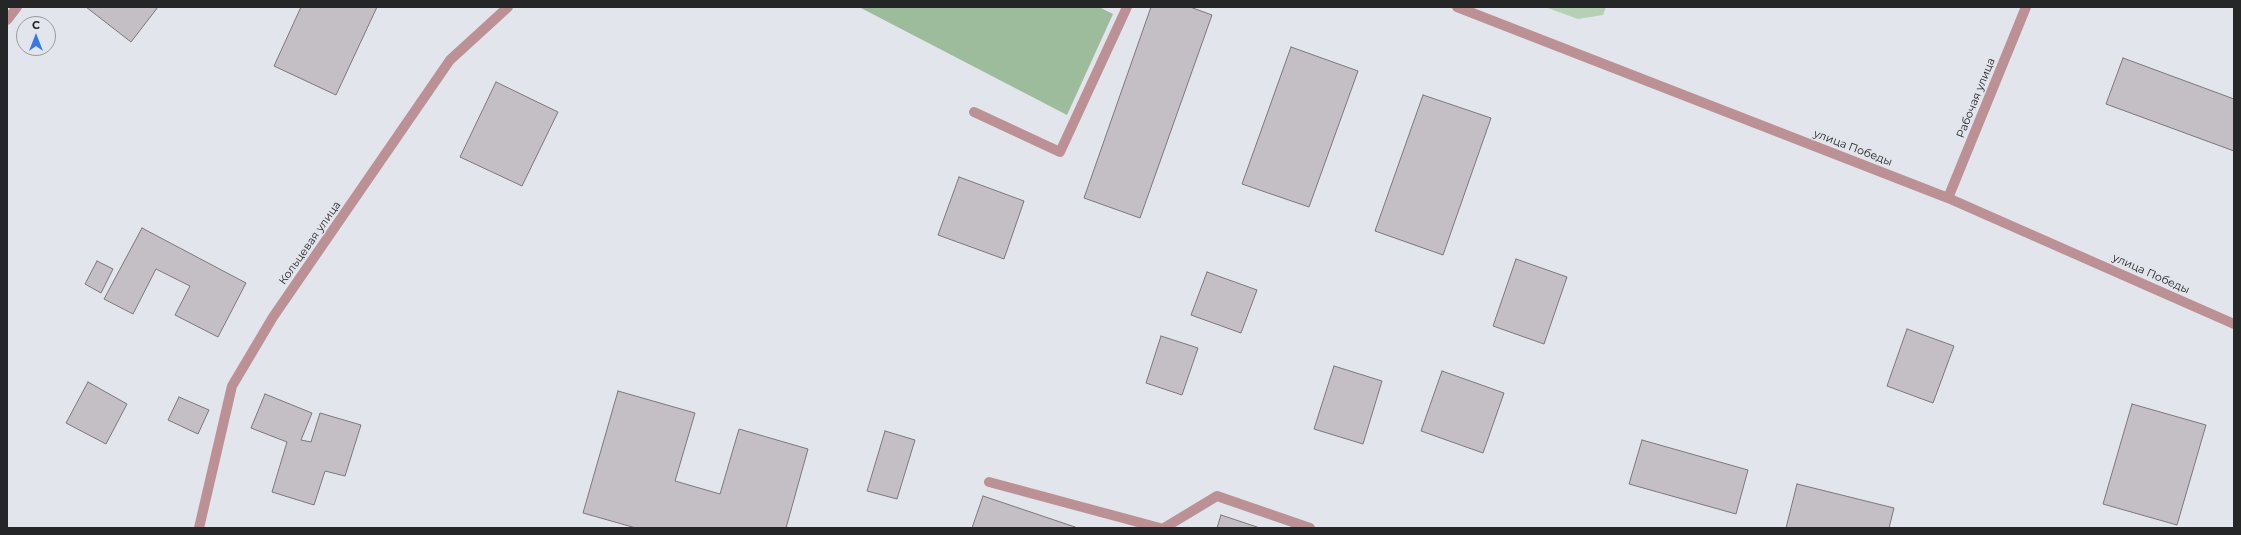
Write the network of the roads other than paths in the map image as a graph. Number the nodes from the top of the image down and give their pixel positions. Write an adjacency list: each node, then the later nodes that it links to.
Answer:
1 (17, 7): 6 (street)
2 (508, 7): 11 (street, Кольцевая улица)
3 (1127, 7): 7 (street)
4 (1457, 7): 8 (street, улица Победы)
5 (2026, 7): 8 (street, Рабочая улица)
6 (7, 20)
7 (974, 112)
8 (1948, 198): 9 (street, улица Победы)
9 (2234, 324)
10 (989, 482): 12 (street)
11 (199, 528)
12 (1160, 528)
13 (1164, 528): 14 (street)
14 (1310, 528)

